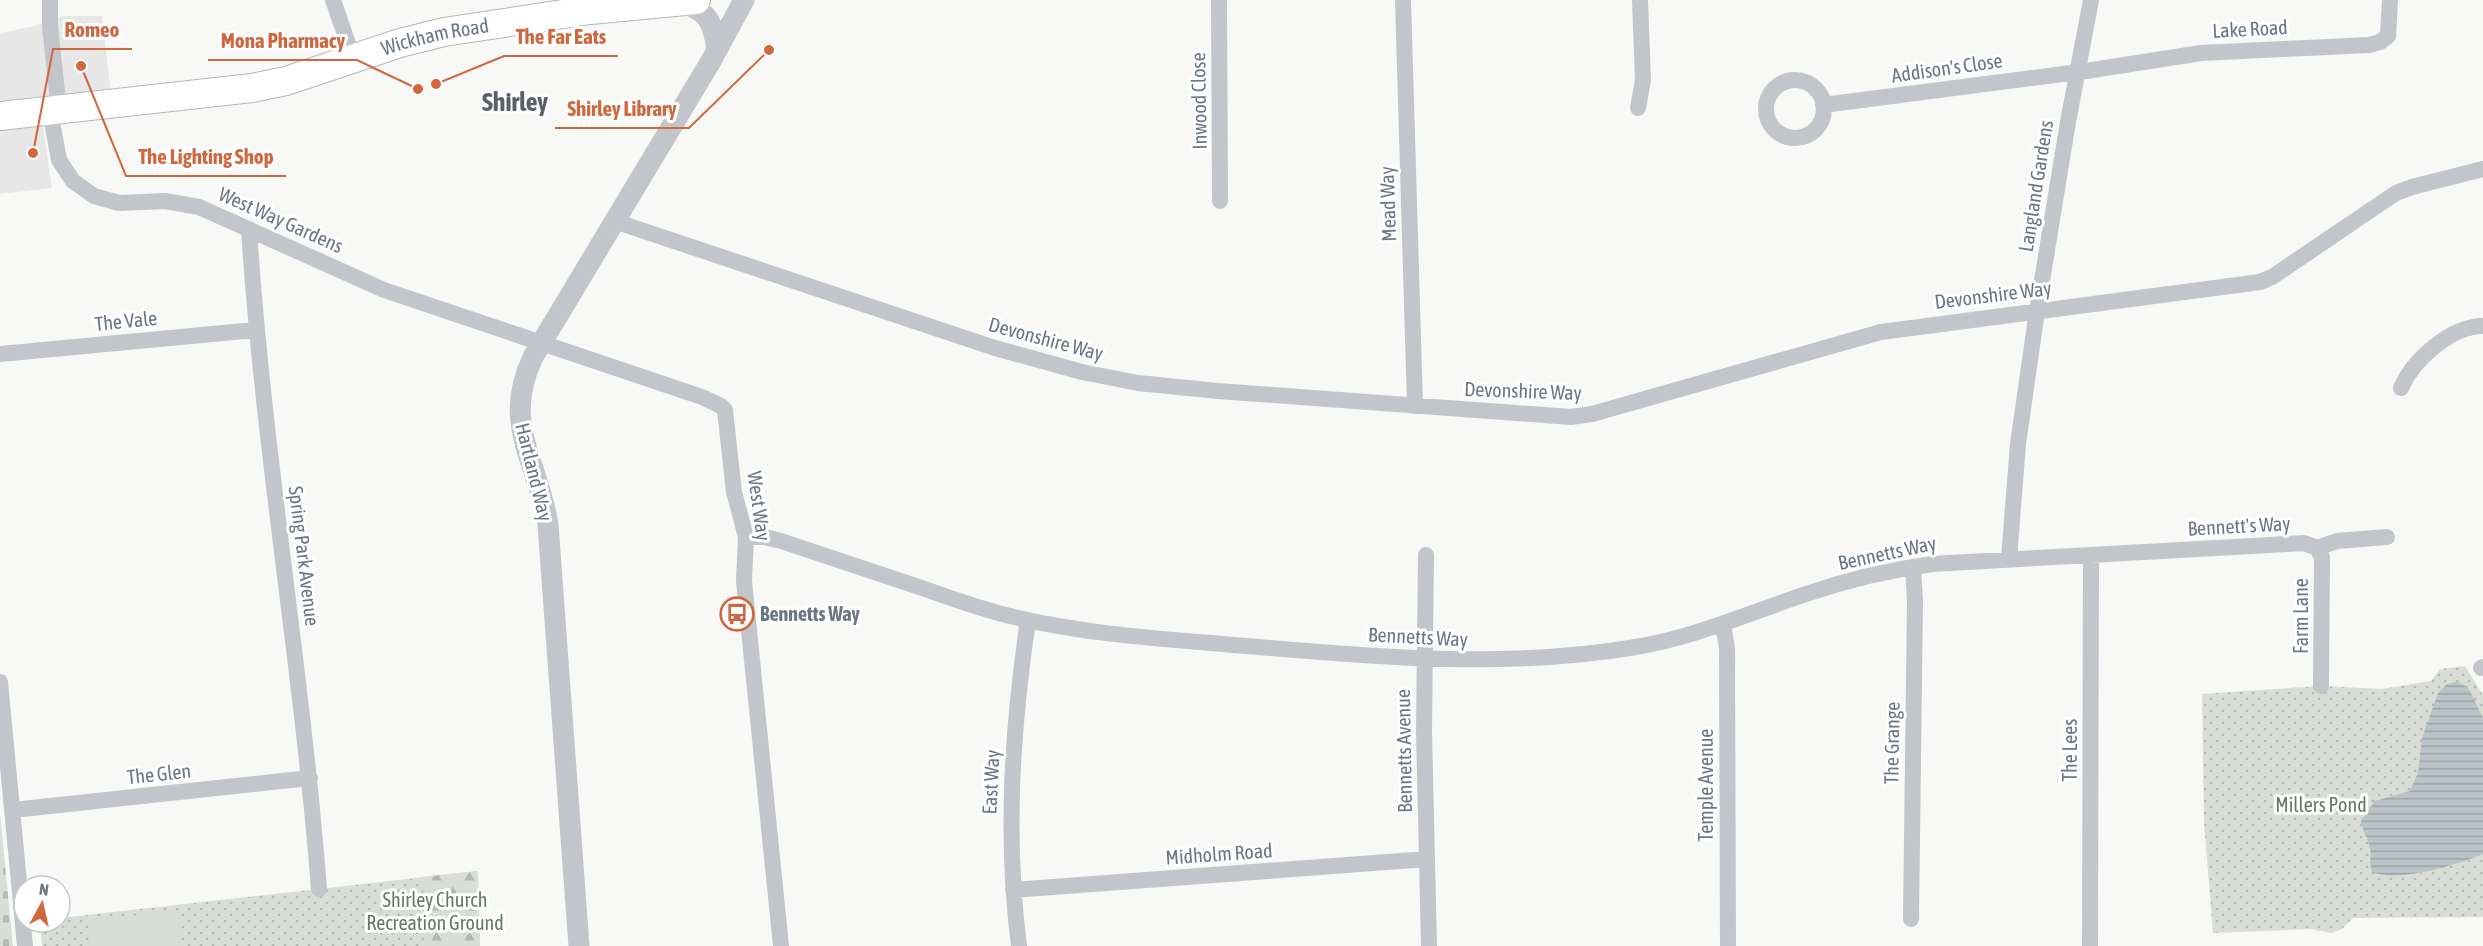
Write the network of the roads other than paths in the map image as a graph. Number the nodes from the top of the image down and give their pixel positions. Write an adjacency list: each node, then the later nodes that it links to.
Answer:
1 (50, 0): 16 (street, West Way Gardens)
2 (333, 0): 12 (street)
3 (744, 0): 11 (street, Hartland Way)
4 (1219, 0): 19 (street, Inwood Close)
5 (1403, 0): 28 (street, Mead Way)
6 (1640, 0): 15 (street)
7 (2091, 0): 13 (street, Langland Gardens)
8 (2390, 0): 13 (street, Lake Road)
9 (686, 1): 10 (highway, Wickham Road); 11 (street)
10 (590, 5): 12 (highway, Wickham Road)
11 (717, 50): 20 (street, Hartland Way)
12 (353, 58): 16 (highway, Wickham Road)
13 (2076, 72): 14 (street, Addison's Close); 22 (street, Langland Gardens)
14 (1823, 105)
15 (1638, 108)
16 (54, 110): 17 (highway, Wickham Road); 21 (street, West Way Gardens)
17 (0, 116)
18 (2483, 169): 22 (street, Devonshire Way)
19 (1221, 201)
20 (614, 221): 25 (street, Hartland Way); 28 (street, Devonshire Way)
21 (249, 229): 24 (street, Spring Park Avenue); 25 (street, West Way Gardens)
22 (2037, 311): 28 (street, Devonshire Way); 34 (street, Langland Gardens)
23 (2483, 326): 27 (street)
24 (255, 330): 26 (street, The Vale); 41 (street, Spring Park Avenue)
25 (543, 342): 29 (street, West Way); 48 (street, Hartland Way)
26 (0, 354)
27 (2401, 388)
28 (1415, 406)
29 (746, 537): 36 (street, Bennetts Way); 49 (street, West Way)
30 (2387, 537): 31 (street, Bennett's Way)
31 (2317, 548): 33 (street, Bennett's Way); 40 (street, Farm Lane)
32 (1426, 555): 38 (street, Bennetts Avenue)
33 (2091, 555): 34 (street, Bennetts Way); 53 (street, The Lees)
34 (2009, 558): 35 (street, Bennetts Way)
35 (1913, 567): 37 (street, Bennetts Way); 46 (street, The Grange)
36 (1028, 620): 38 (street, Bennetts Way); 45 (street, East Way)
37 (1723, 624): 38 (street, Bennetts Way); 52 (street, Temple Avenue)
38 (1424, 660): 43 (street, Bennetts Avenue)
39 (0, 682): 42 (street)
40 (2321, 686)
41 (310, 778): 42 (street, The Glen); 44 (street, Spring Park Avenue)
42 (13, 810): 47 (street)
43 (1427, 859): 45 (street, Midholm Road); 51 (street, Bennetts Avenue)
44 (319, 889)
45 (1013, 891): 50 (street, East Way)
46 (1911, 919)
47 (25, 946)
48 (579, 946)
49 (782, 946)
50 (1019, 946)
51 (1429, 946)
52 (1728, 946)
53 (2090, 946)

